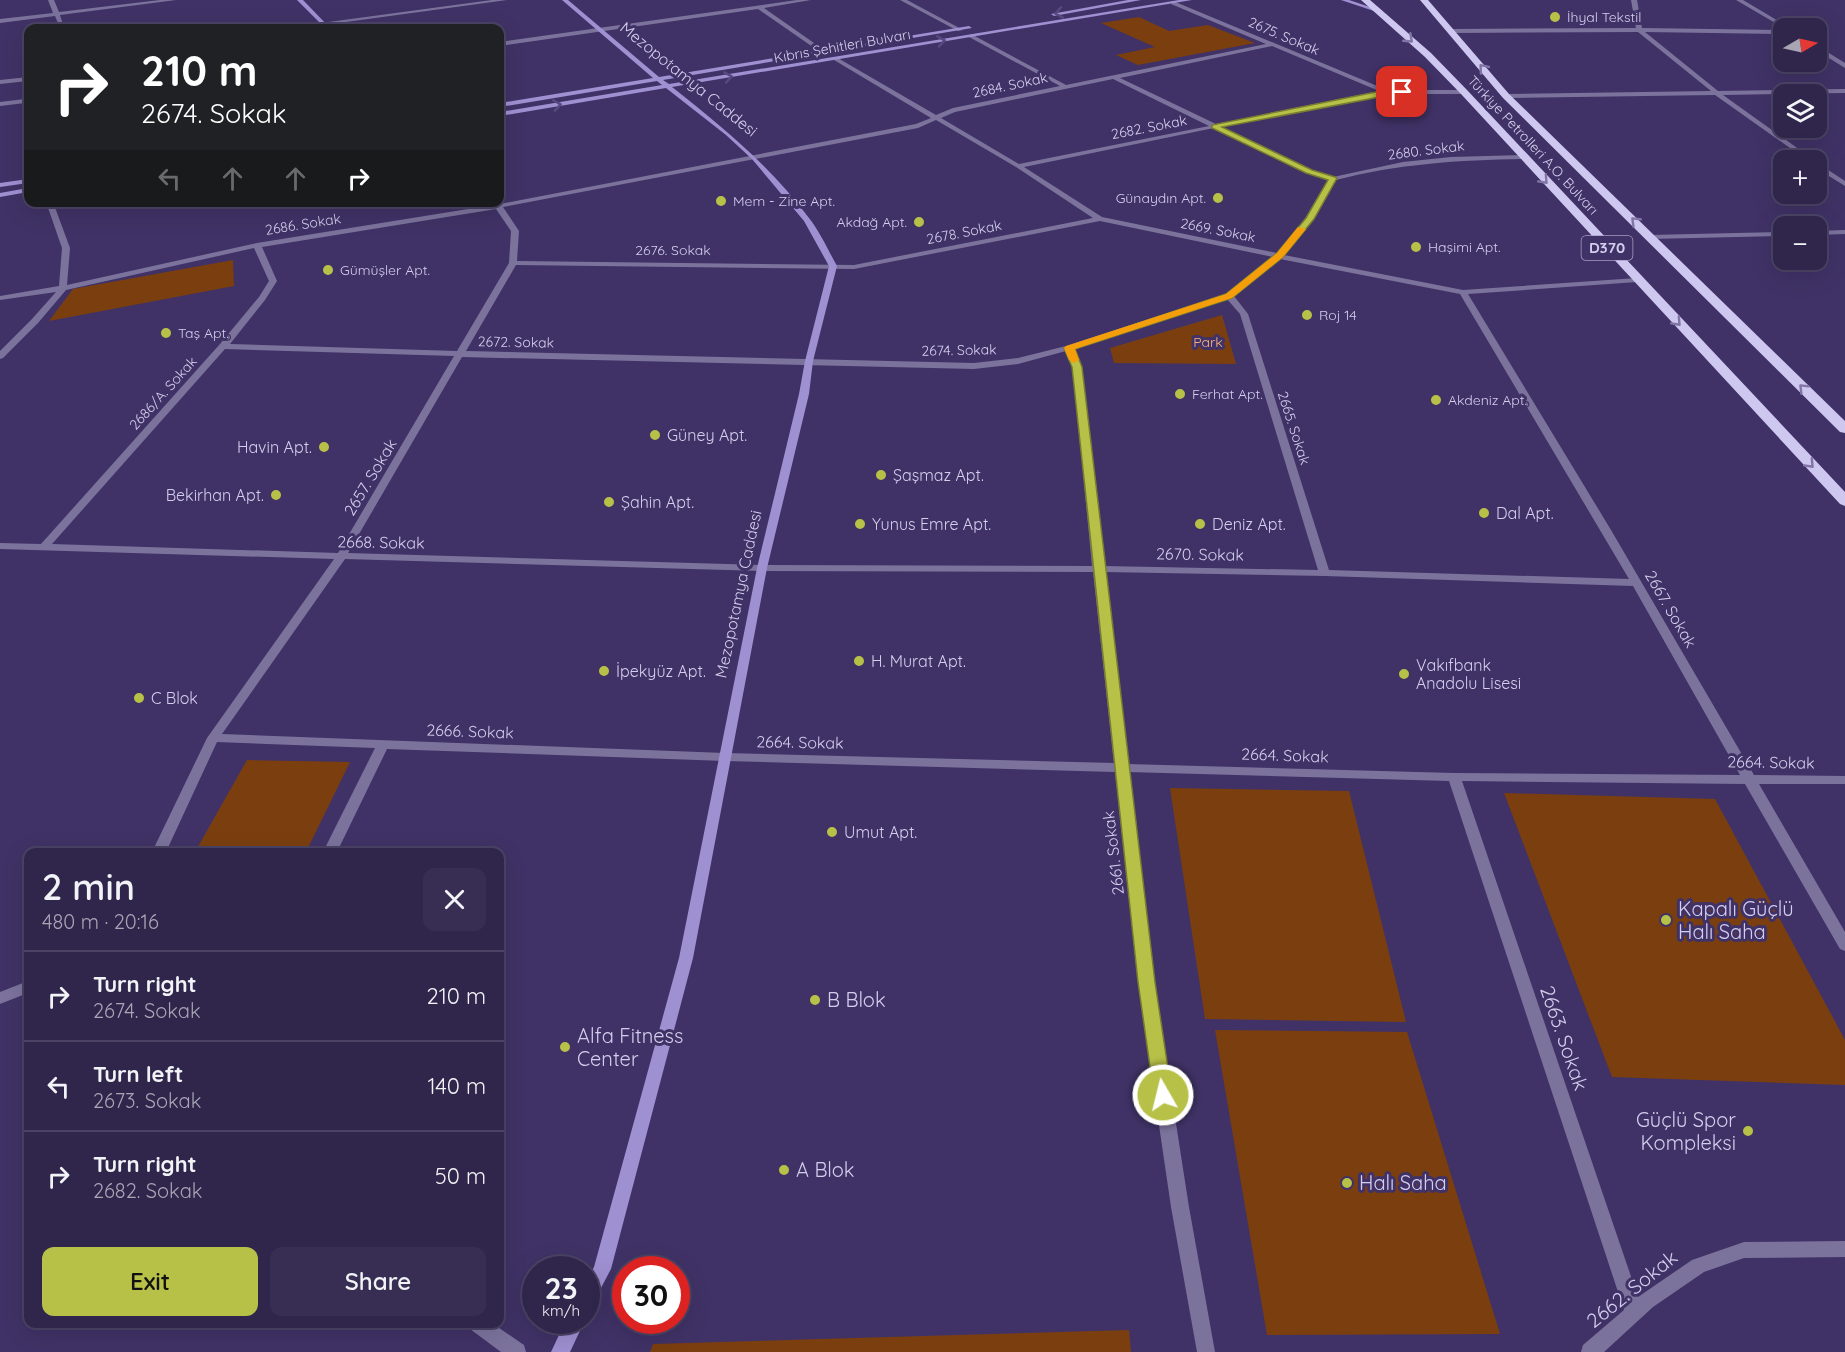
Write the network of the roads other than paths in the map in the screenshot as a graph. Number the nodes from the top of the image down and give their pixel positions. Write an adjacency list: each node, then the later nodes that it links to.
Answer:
1 (51, 0): 19 (street)
2 (172, 0): 19 (street)
3 (300, 0): 24 (street)
4 (504, 0): 25 (street)
5 (565, 0): 27 (street, Mezopotamya Caddesi)
6 (749, 0): 17 (street)
7 (808, 0): 17 (street)
8 (903, 0): 28 (street)
9 (1138, 0): 20 (street, one-way to 20)
10 (1189, 0): 16 (street, Kıbrıs Şehitleri Bulvarı)
11 (1344, 0): 18 (street)
12 (1365, 0): 18 (highway, Türkiye Petrolleri A.O. Bulvarı / D370)
13 (1424, 0): 30 (highway, Türkiye Petrolleri A.O. Bulvarı / D370)
14 (1634, 0): 29 (street)
15 (1739, 0): 21 (street)
16 (1173, 3): 32 (street, Kıbrıs Şehitleri Bulvarı); 34 (street, 2675. Sokak)
17 (759, 7): 27 (street); 35 (street)
18 (1379, 11): 46 (highway, Türkiye Petrolleri A.O. Bulvarı / D370, one-way to 46)
19 (57, 14): 22 (street); 23 (street)
20 (1049, 15)
21 (1773, 19)
22 (0, 21)
23 (61, 24)
24 (324, 24)
25 (340, 24)
26 (982, 26): 28 (street, Kıbrıs Şehitleri Bulvarı)
27 (598, 30): 33 (street); 41 (street, Mezopotamya Caddesi)
28 (960, 30): 35 (street, Kıbrıs Şehitleri Bulvarı)
29 (1639, 30): 30 (street); 31 (street); 48 (street)
30 (1452, 31): 49 (highway, Türkiye Petrolleri A.O. Bulvarı / D370, one-way to 30)
31 (1773, 32)
32 (970, 36): 37 (street, Kıbrıs Şehitleri Bulvarı, one-way to 32); 43 (street)
33 (504, 43)
34 (1274, 44): 39 (street, 2684. Sokak); 45 (street, 2675. Sokak)
35 (822, 51): 41 (street, Kıbrıs Şehitleri Bulvarı)
36 (1827, 54): 38 (street)
37 (836, 58): 44 (street, Kıbrıs Şehitleri Bulvarı, one-way to 37); 54 (street, 2669. Sokak)
38 (1845, 66)
39 (1114, 77): 43 (street, 2684. Sokak); 55 (street)
40 (24, 79): 42 (street)
41 (658, 79): 44 (street, Mezopotamya Caddesi); 51 (street, Kıbrıs Şehitleri Bulvarı)
42 (0, 82)
43 (1064, 86): 54 (street, 2684. Sokak)
44 (670, 87): 53 (street, Kıbrıs Şehitleri Bulvarı, one-way to 44); 58 (street, Mezopotamya Caddesi)
45 (1386, 92): 46 (street, 2682. Sokak); 55 (street, 2682. Sokak)
46 (1464, 92): 57 (highway, Türkiye Petrolleri A.O. Bulvarı / D370)
47 (1845, 92): 48 (street)
48 (1718, 94): 49 (street); 56 (street)
49 (1506, 96): 75 (highway, Türkiye Petrolleri A.O. Bulvarı / D370, one-way to 49)
50 (24, 101): 52 (street)
51 (504, 104)
52 (0, 105)
53 (504, 113)
54 (938, 117): 58 (street, 2684. Sokak); 59 (street, 2669. Sokak)
55 (1215, 126): 59 (street, 2682. Sokak); 61 (street)
56 (1797, 150)
57 (1523, 157): 61 (street, 2680. Sokak); 80 (highway, Türkiye Petrolleri A.O. Bulvarı / D370, one-way to 80)
58 (754, 158): 67 (street, 2686. Sokak); 79 (street, Mezopotamya Caddesi)
59 (1018, 166): 71 (street, 2669. Sokak)
60 (1827, 172): 63 (street)
61 (1333, 178): 77 (street, 2674. Sokak)
62 (24, 182): 64 (street)
63 (1845, 184)
64 (0, 185)
65 (24, 191): 66 (street)
66 (0, 195)
67 (504, 203)
68 (51, 207): 81 (street)
69 (479, 207): 76 (street, 2686. Sokak)
70 (499, 207): 78 (street, 2657. Sokak)
71 (1100, 219): 77 (street, 2669. Sokak); 79 (street, 2678. Sokak)
72 (1845, 232): 73 (street)
73 (1827, 233)
74 (1773, 234): 75 (street)
75 (1650, 237): 90 (highway, Türkiye Petrolleri A.O. Bulvarı / D370, one-way to 75)
76 (257, 245): 81 (street, 2686. Sokak); 85 (street, 2686/A. Sokak)
77 (1280, 255): 82 (street, 2669. Sokak); 83 (street, 2674. Sokak)
78 (513, 263): 79 (street, 2676. Sokak); 87 (street, 2657. Sokak)
79 (833, 266): 89 (street, Mezopotamya Caddesi)
80 (1637, 280): 82 (street, 2669. Sokak); 91 (highway, Türkiye Petrolleri A.O. Bulvarı / D370, one-way to 91)
81 (63, 288): 84 (street, 2686. Sokak); 88 (street)
82 (1463, 292): 98 (street, 2667. Sokak)
83 (1229, 296): 86 (street, 2674. Sokak); 97 (street, 2665. Sokak)
84 (0, 298)
85 (223, 346): 87 (street, 2672. Sokak); 93 (street, 2686/A. Sokak)
86 (1069, 348): 89 (street, 2674. Sokak); 96 (street, 2661. Sokak)
87 (462, 354): 89 (street, 2672. Sokak); 94 (street, 2657. Sokak)
88 (0, 356)
89 (808, 361): 95 (street, Mezopotamya Caddesi)
90 (1845, 429)
91 (1845, 501)
92 (0, 546): 93 (street, 2668. Sokak)
93 (43, 548): 94 (street, 2668. Sokak)
94 (340, 558): 95 (street, 2668. Sokak); 99 (street, 2657. Sokak)
95 (762, 568): 96 (street, 2670. Sokak); 101 (street, Mezopotamya Caddesi)
96 (1098, 569): 97 (street, 2670. Sokak); 102 (street, 2661. Sokak)
97 (1325, 573): 98 (street, 2670. Sokak)
98 (1636, 583): 104 (street, 2667. Sokak)
99 (213, 738): 100 (street, 2666. Sokak); 106 (street, 2657. Sokak)
100 (382, 744): 101 (street, 2666. Sokak); 107 (street)
101 (725, 757): 102 (street, 2664. Sokak); 112 (street, Mezopotamya Caddesi)
102 (1121, 767): 103 (street, 2664. Sokak); 118 (street, 2661. Sokak)
103 (1454, 777): 104 (street, 2664. Sokak); 113 (street, 2663. Sokak)
104 (1751, 778): 105 (street, 2664. Sokak); 108 (street, 2667. Sokak)
105 (1845, 780)
106 (161, 848)
107 (332, 848)
108 (1845, 945)
109 (24, 989): 110 (street)
110 (0, 998)
111 (1845, 1249): 113 (street, 2662. Sokak)
112 (600, 1273)
113 (1634, 1313): 119 (street, 2662. Sokak)
114 (484, 1328): 116 (street)
115 (569, 1334): 117 (street)
116 (517, 1352)
117 (560, 1352)
118 (1206, 1352)
119 (1590, 1352)

